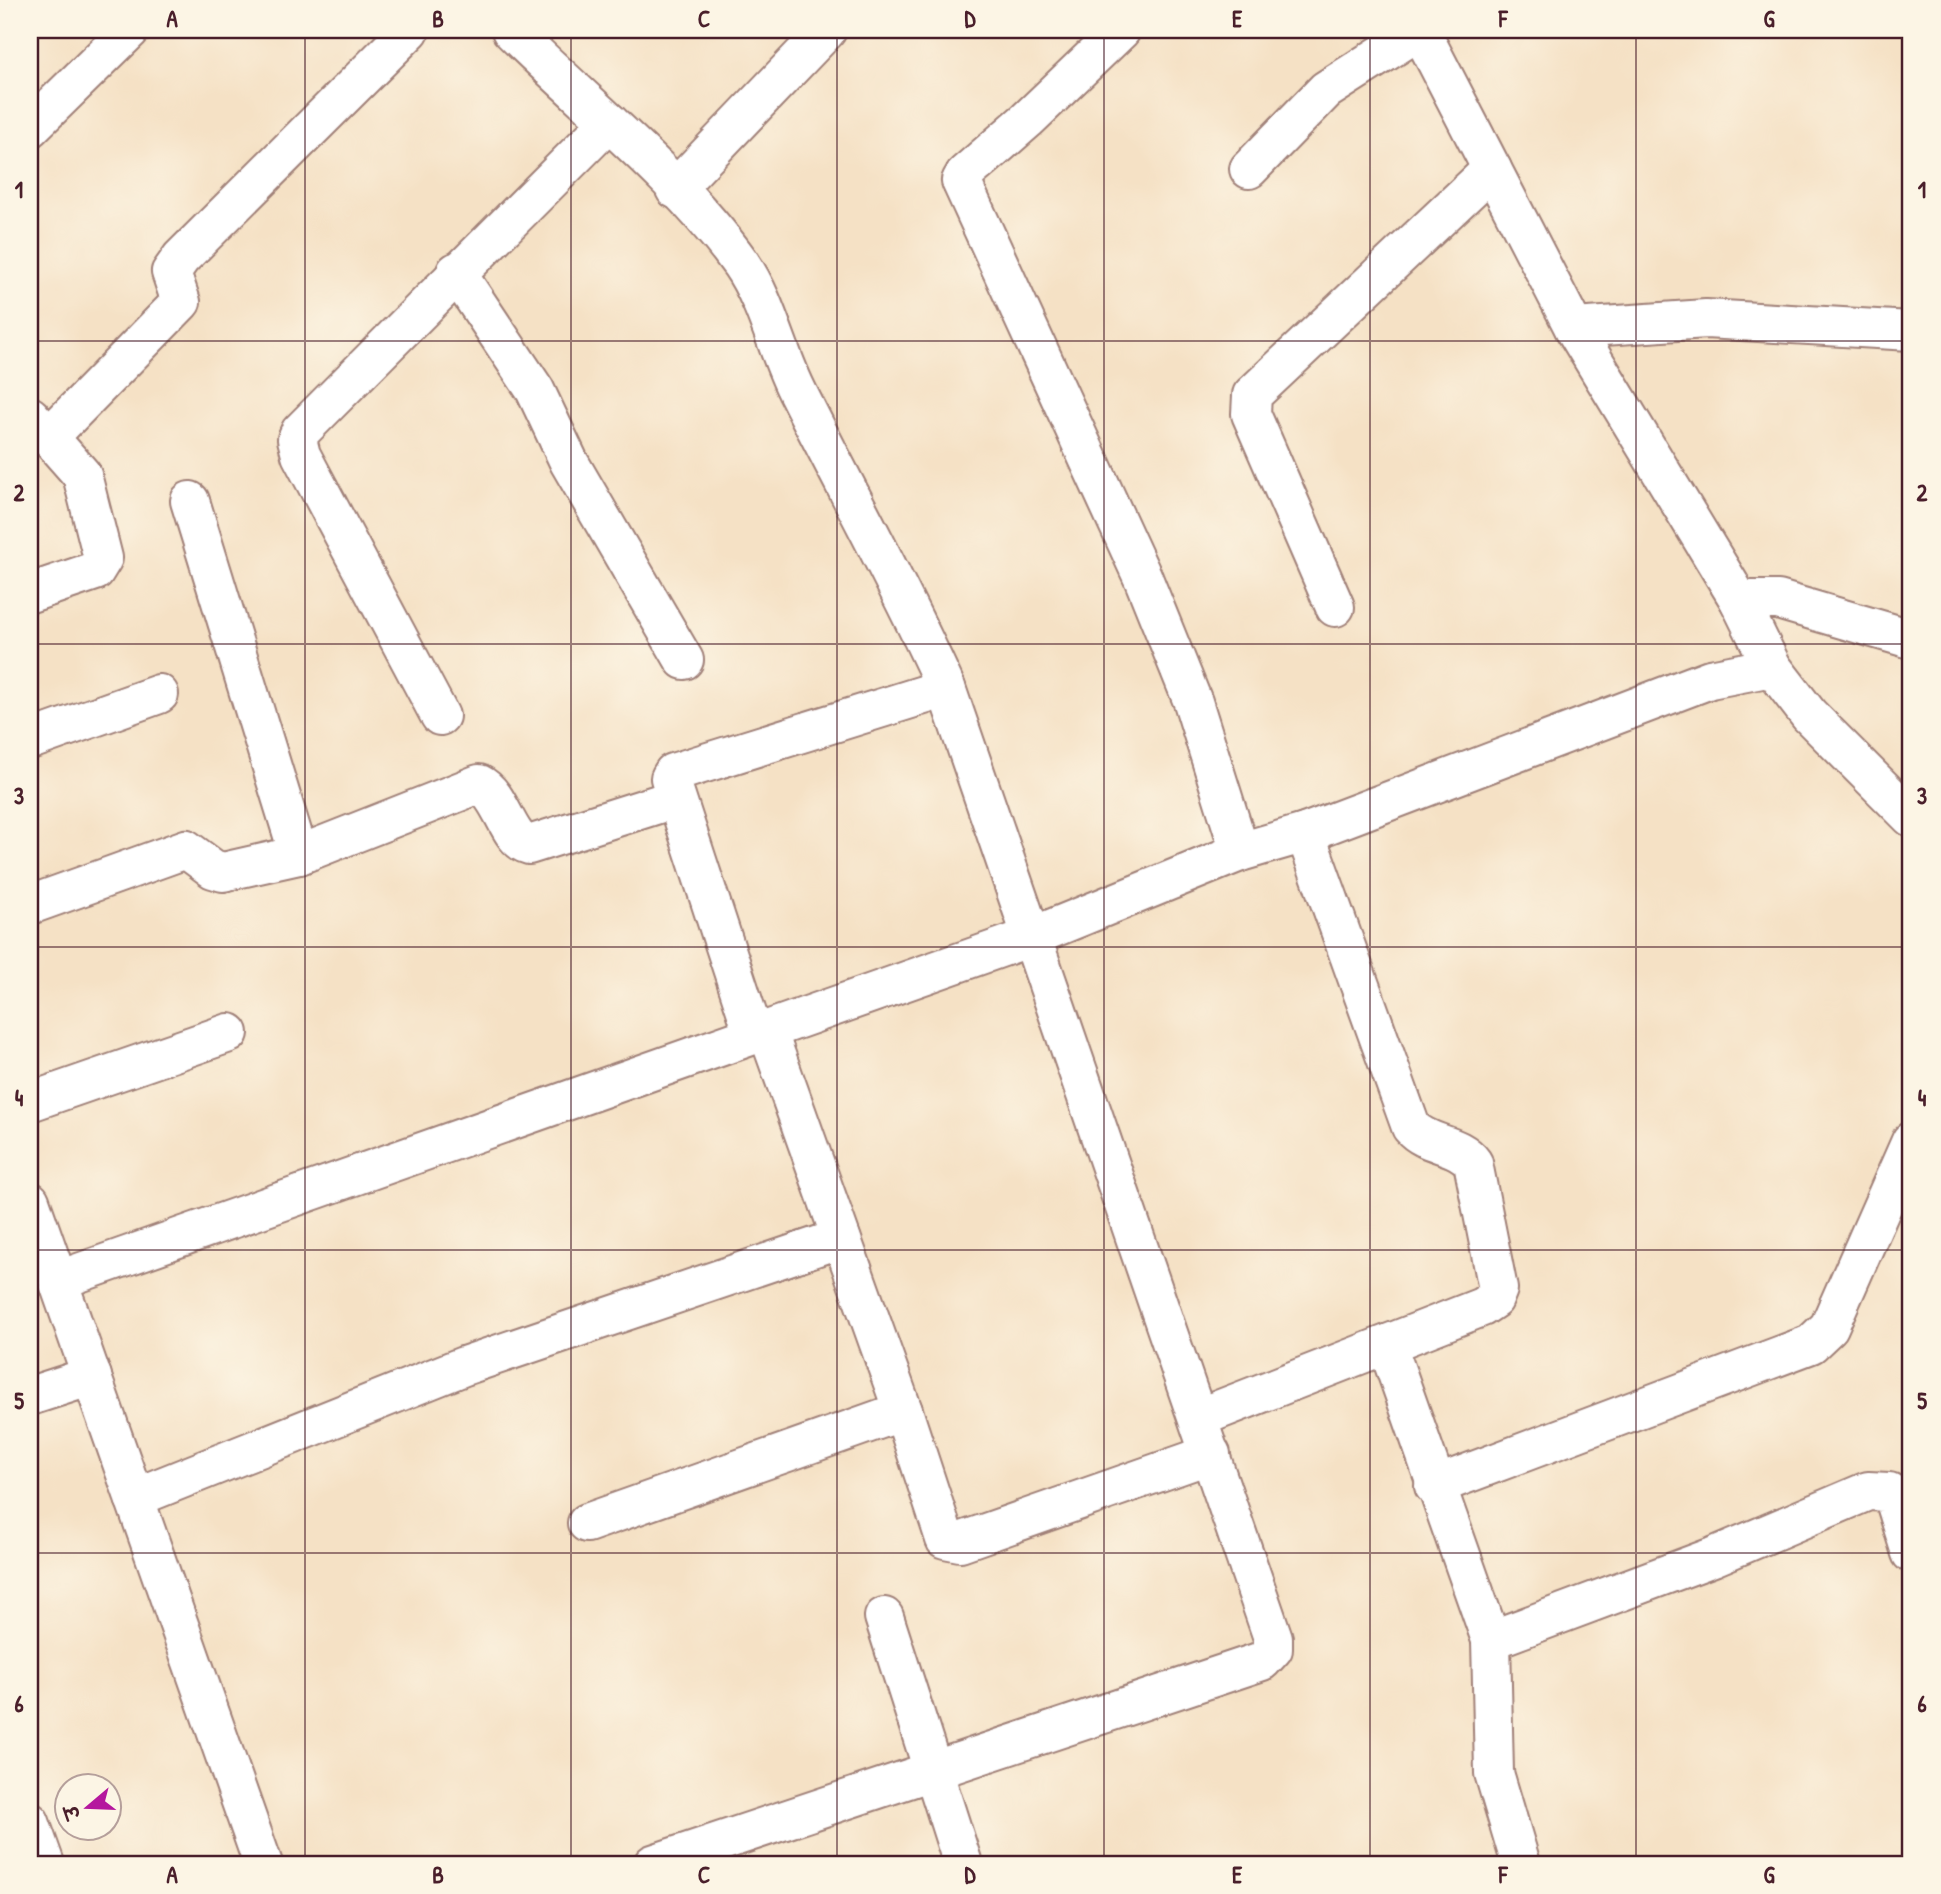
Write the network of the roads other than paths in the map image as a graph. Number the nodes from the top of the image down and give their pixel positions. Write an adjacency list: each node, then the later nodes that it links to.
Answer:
1 (130, 30): 8 (main road)
2 (410, 30): 15 (main road)
3 (827, 30): 11 (main road)
4 (1121, 30): 30 (main road)
5 (1420, 30): 9 (main road); 10 (main road)
6 (526, 35): 7 (main road)
7 (609, 122): 11 (main road); 12 (main road)
8 (30, 128)
9 (1249, 169)
10 (1492, 169): 13 (main road); 19 (main road)
11 (675, 189): 23 (main road)
12 (456, 272): 21 (main road); 25 (main road)
13 (1574, 328): 14 (main road); 18 (main road)
14 (1911, 331)
15 (40, 426): 17 (main road)
16 (190, 501): 31 (main road)
17 (30, 593)
18 (1739, 600): 20 (main road); 22 (main road)
19 (1335, 607)
20 (1911, 639)
21 (684, 660)
22 (1772, 667): 28 (main road); 29 (main road)
23 (946, 688): 27 (main road); 33 (main road)
24 (159, 694): 26 (main road)
25 (440, 716)
26 (30, 740)
27 (674, 799): 31 (main road); 35 (main road)
28 (1911, 817)
29 (1304, 833): 30 (main road); 41 (main road)
30 (1240, 852): 33 (main road)
31 (299, 855): 32 (main road)
32 (30, 905)
33 (1031, 937): 35 (main road); 45 (main road)
34 (229, 1033): 36 (main road)
35 (761, 1033): 39 (main road); 40 (main road)
36 (30, 1102)
37 (1911, 1141): 47 (main road)
38 (30, 1201): 40 (main road)
39 (841, 1238): 44 (main road); 48 (main road)
40 (59, 1280): 42 (main road)
41 (1387, 1345): 45 (main road); 47 (main road)
42 (92, 1377): 43 (main road); 48 (main road)
43 (30, 1396)
44 (902, 1411): 46 (main road); 49 (main road)
45 (1198, 1418): 46 (main road)
46 (1211, 1454): 53 (main road)
47 (1434, 1486): 52 (main road)
48 (134, 1498): 56 (main road)
49 (587, 1523)
50 (1911, 1553): 52 (main road)
51 (884, 1617): 53 (main road)
52 (1491, 1640): 59 (main road)
53 (934, 1770): 57 (main road); 58 (main road)
54 (30, 1822): 55 (main road)
55 (45, 1864)
56 (262, 1864)
57 (653, 1864)
58 (963, 1864)
59 (1521, 1864)

